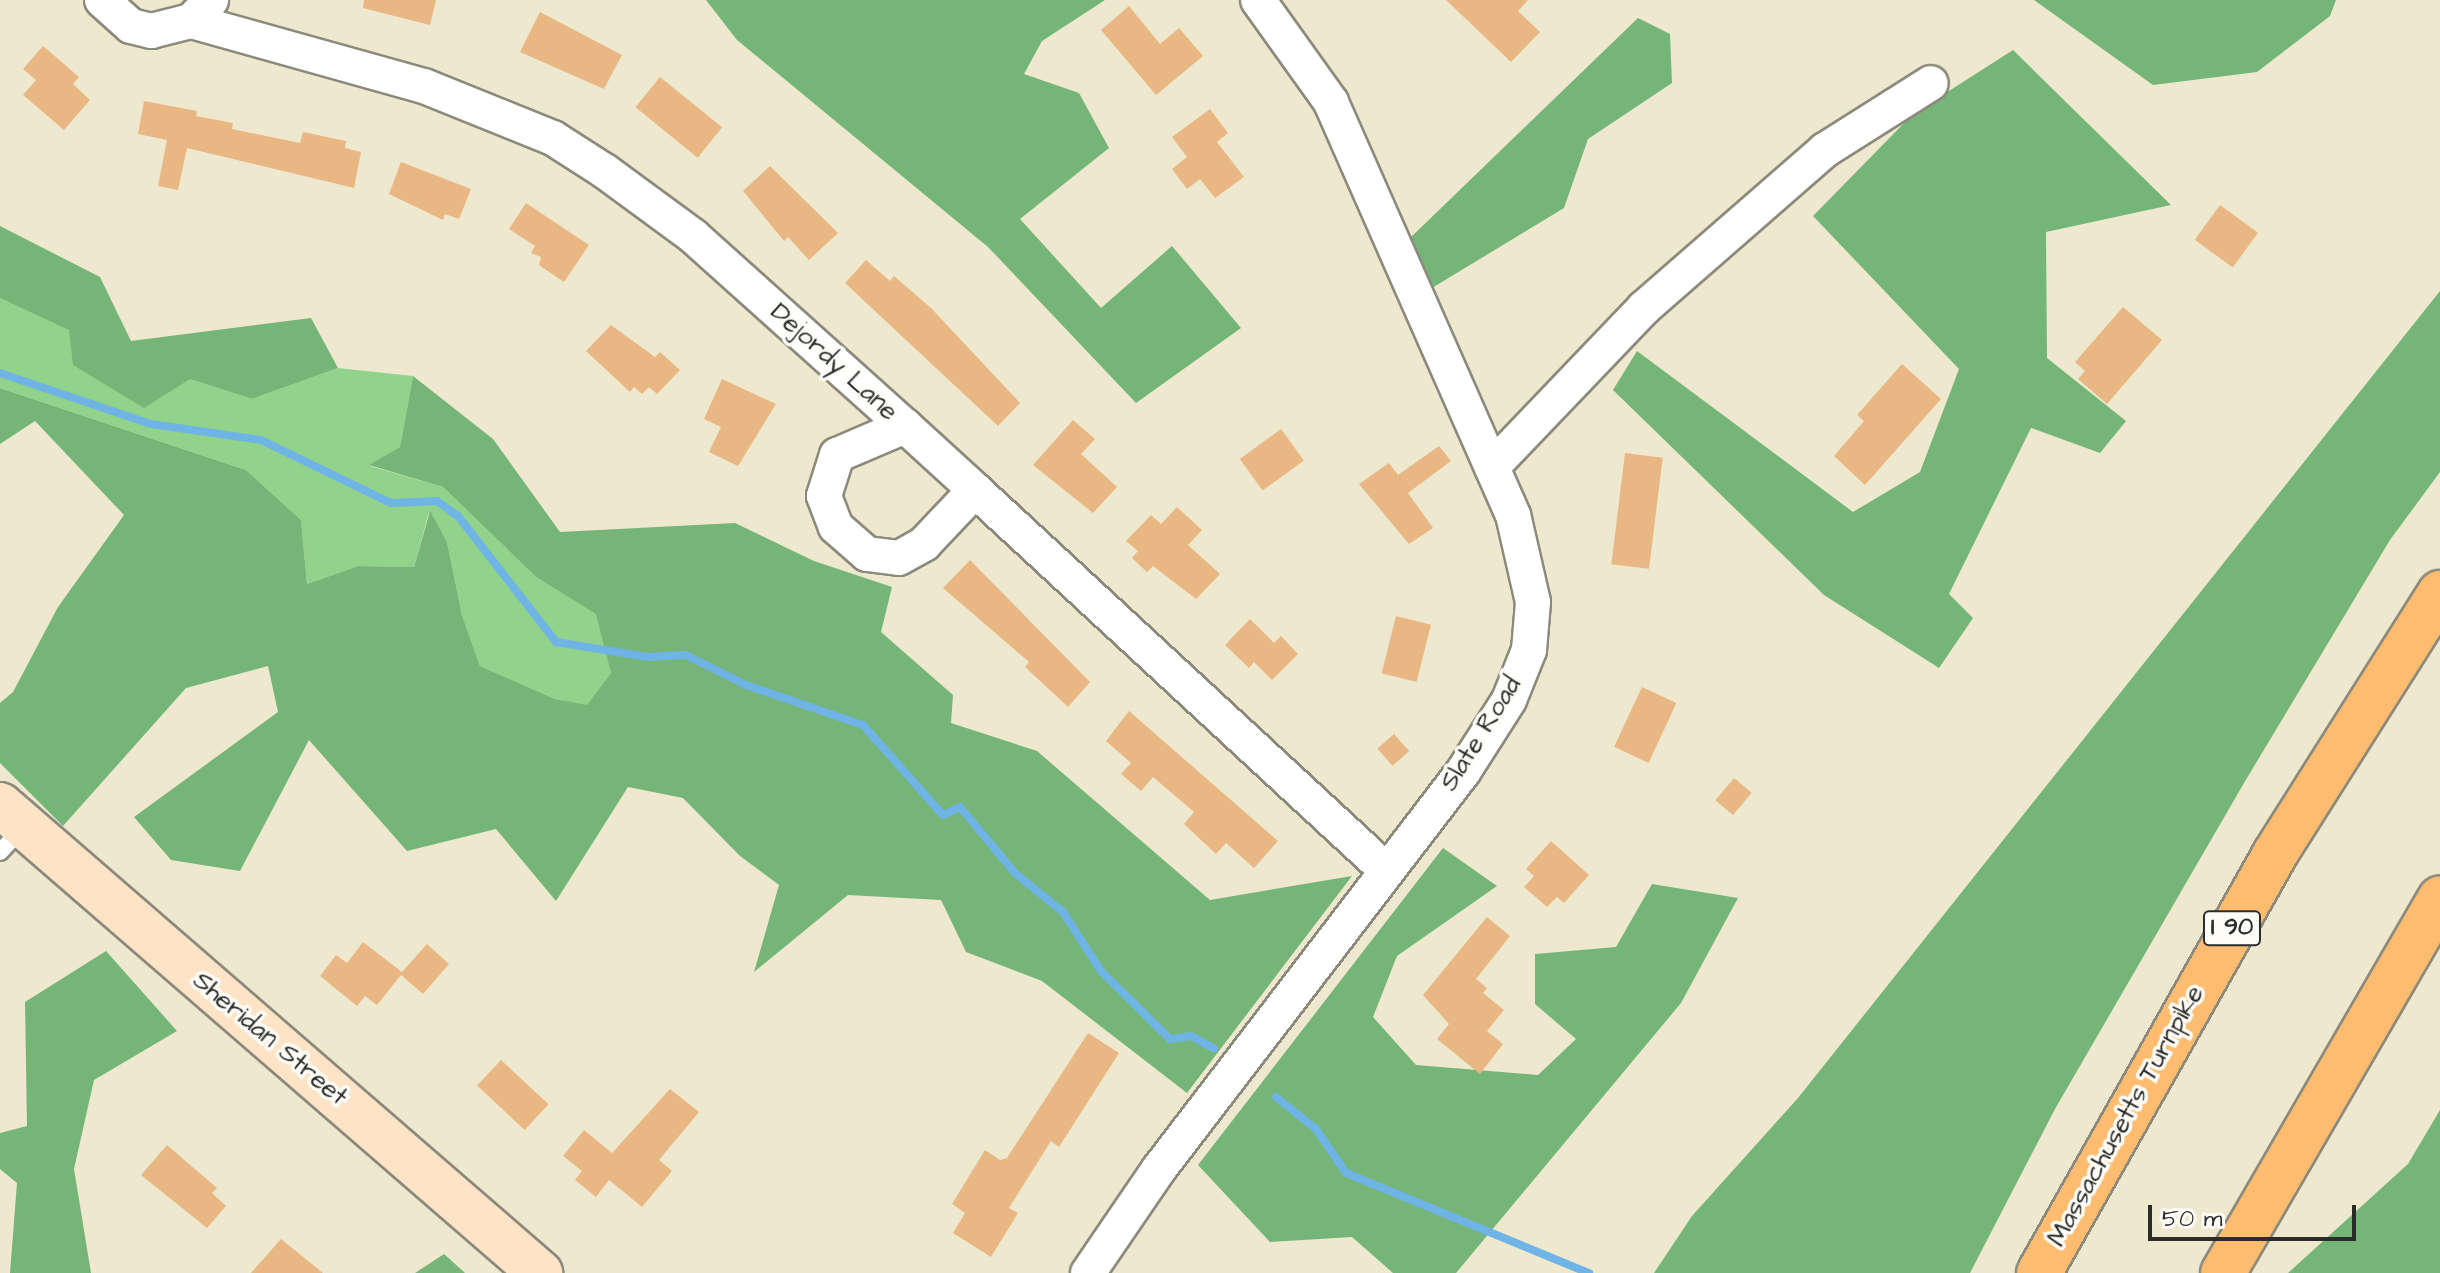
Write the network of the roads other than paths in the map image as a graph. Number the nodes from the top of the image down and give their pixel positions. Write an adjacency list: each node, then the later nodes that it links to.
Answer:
1 (102, 0): 3 (street, Dejordy Lane)
2 (1258, 0): 6 (street, Slate Road)
3 (201, 11): 5 (street, Dejordy Lane)
4 (1931, 83): 6 (street)
5 (905, 426): 7 (street); 7 (street, Dejordy Lane)
6 (1492, 467): 10 (street, Slate Road)
7 (975, 490): 10 (street)
8 (2440, 593): 14 (highway, Massachusetts Turnpike / I 90)
9 (8, 828): 12 (street, Sheridan Street)
10 (1386, 870): 13 (street, Slate Road)
11 (2440, 898): 15 (highway)
12 (540, 1273)
13 (1088, 1273)
14 (2039, 1273)
15 (2223, 1273)

